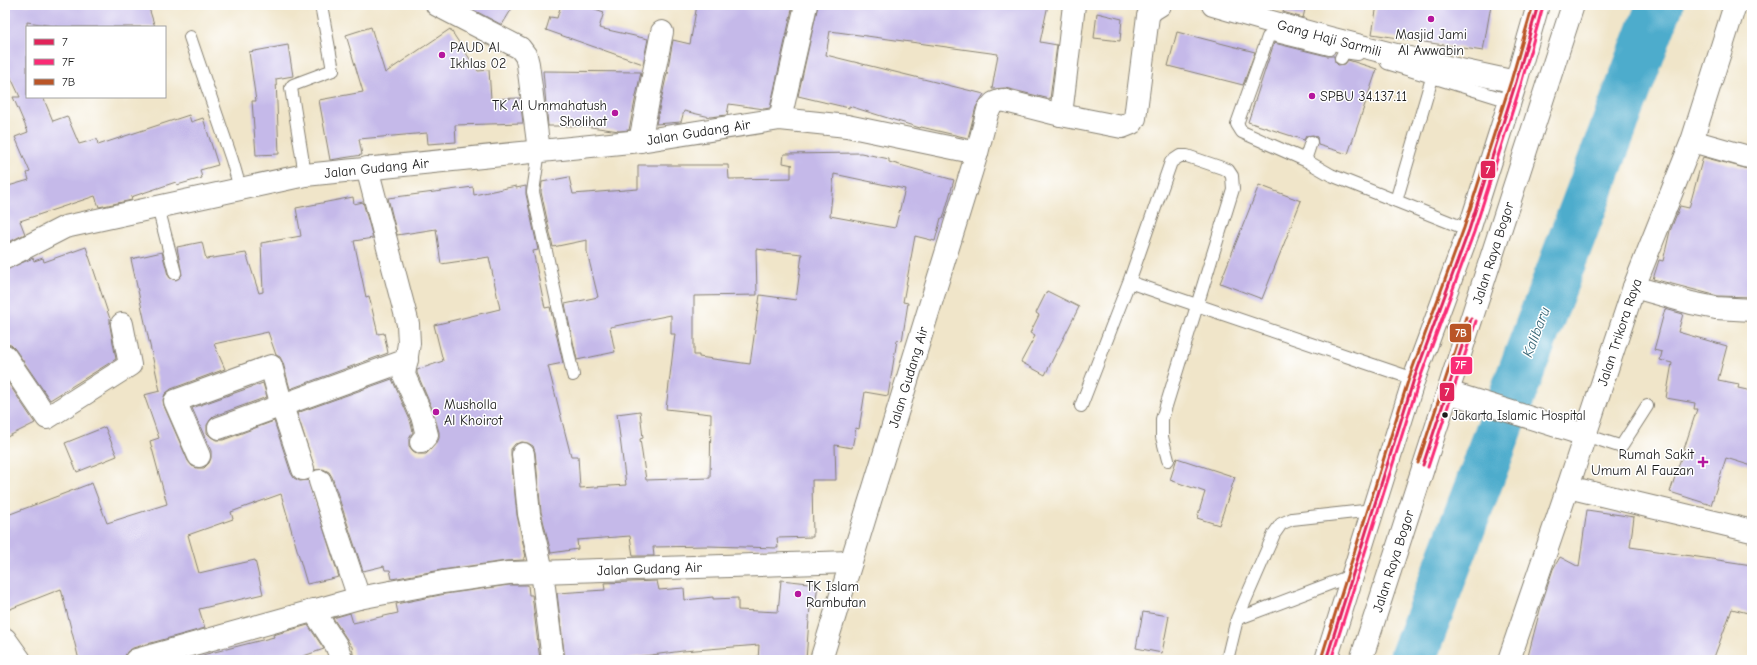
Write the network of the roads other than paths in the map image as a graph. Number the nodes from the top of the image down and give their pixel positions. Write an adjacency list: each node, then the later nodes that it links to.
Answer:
1 (321, 5): 24 (lane)
2 (437, 5): 19 (main road)
3 (806, 5): 15 (main road)
4 (1074, 5): 14 (main road)
5 (1160, 5): 14 (main road)
6 (1213, 5): 13 (main road, Gang Haji Sarmili)
7 (1538, 5): 13 (main road)
8 (1572, 5): 40 (main road, Jalan Raya Bogor)
9 (1735, 5): 17 (main road, Jalan Trikora Raya)
10 (662, 32): 16 (main road)
11 (190, 37): 25 (lane)
12 (1432, 78): 13 (lane); 22 (lane); 26 (lane)
13 (1513, 91): 28 (main road)
14 (1061, 115): 20 (main road)
15 (780, 119): 16 (main road, Jalan Gudang Air); 20 (main road, Jalan Gudang Air)
16 (640, 140): 19 (main road, Jalan Gudang Air)
17 (1692, 141): 21 (main road); 32 (main road, Jalan Trikora Raya)
18 (1311, 142): 22 (lane)
19 (539, 151): 23 (main road, Jalan Gudang Air); 38 (lane)
20 (977, 153): 53 (main road, Jalan Gudang Air)
21 (1752, 158)
22 (1304, 160): 26 (lane)
23 (367, 168): 24 (main road, Jalan Gudang Air); 37 (main road)
24 (305, 175): 25 (main road, Jalan Gudang Air)
25 (240, 188): 27 (main road, Jalan Gudang Air)
26 (1396, 201): 28 (lane)
27 (158, 207): 29 (main road, Jalan Gudang Air); 30 (lane)
28 (1469, 230): 39 (main road)
29 (5, 258)
30 (175, 273)
31 (1129, 282): 33 (lane); 33 (lane); 42 (lane)
32 (1634, 287): 34 (main road); 45 (main road, Jalan Trikora Raya)
33 (1198, 305): 39 (lane); 49 (lane)
34 (1752, 310)
35 (122, 324): 36 (main road)
36 (5, 356)
37 (407, 360): 41 (main road); 46 (main road)
38 (573, 375)
39 (1414, 379): 51 (main road)
40 (1448, 392): 45 (main road); 67 (main road, Jalan Raya Bogor)
41 (282, 406): 44 (main road); 48 (main road); 56 (main road)
42 (1081, 406)
43 (1647, 406): 45 (lane)
44 (219, 428)
45 (1585, 435): 50 (main road, Jalan Trikora Raya)
46 (421, 442)
47 (523, 454): 54 (main road)
48 (198, 456)
49 (1168, 460)
50 (1568, 487): 52 (main road); 68 (main road, Jalan Trikora Raya)
51 (1373, 510): 55 (main road); 58 (lane)
52 (1752, 531)
53 (852, 562): 54 (main road, Jalan Gudang Air); 64 (main road, Jalan Gudang Air)
54 (542, 571): 56 (main road, Jalan Gudang Air); 63 (main road)
55 (1353, 575): 58 (lane); 66 (main road)
56 (359, 598): 57 (main road, Jalan Gudang Air)
57 (313, 610): 61 (main road, Jalan Gudang Air); 62 (main road)
58 (1237, 619): 65 (lane)
59 (5, 639): 60 (main road)
60 (20, 660)
61 (136, 660)
62 (342, 660)
63 (553, 660)
64 (821, 660)
65 (1227, 660)
66 (1326, 660)
67 (1361, 660)
68 (1509, 660)

